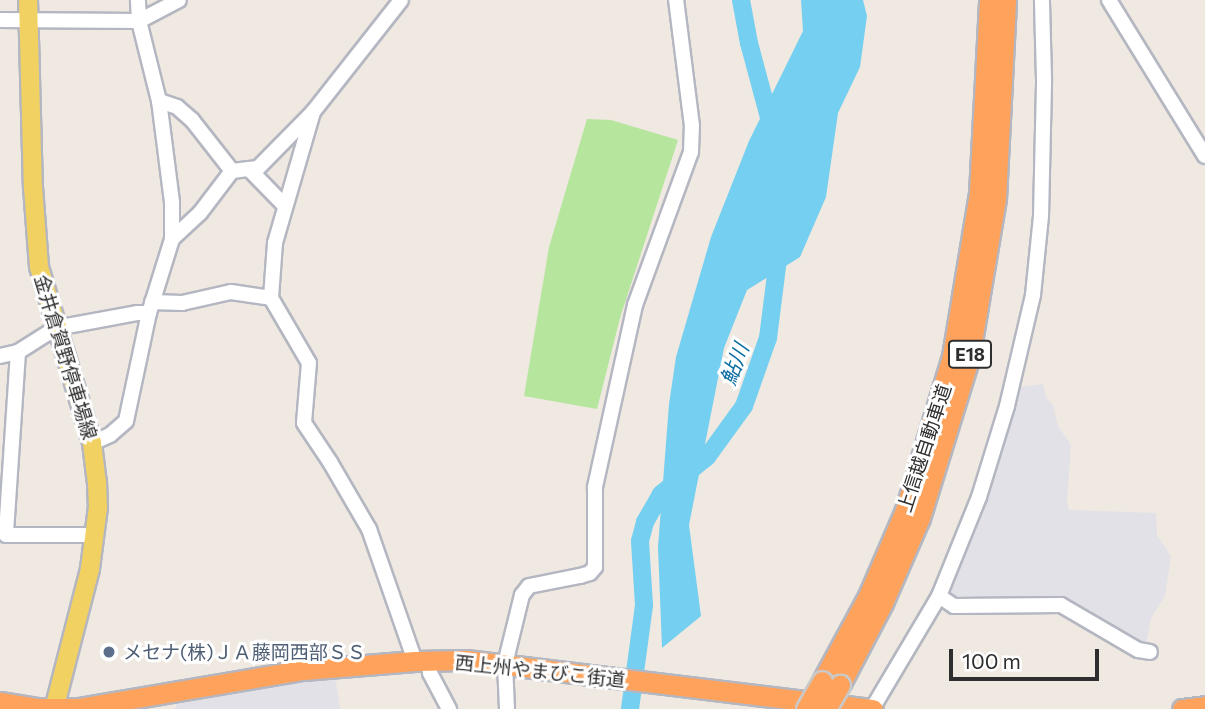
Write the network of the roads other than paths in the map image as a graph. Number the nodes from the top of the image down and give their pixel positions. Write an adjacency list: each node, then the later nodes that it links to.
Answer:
1 (29, 0): 11 (main road, 金井倉賀野停車場線)
2 (138, 0): 12 (street)
3 (179, 0): 12 (street)
4 (401, 0): 14 (street)
5 (676, 0): 30 (street)
6 (989, 0): 31 (highway, 上信越自動車道 / E18)
7 (1006, 0): 31 (highway, 上信越自動車道 / E18)
8 (1042, 0): 27 (street)
9 (1109, 0): 15 (street)
10 (0, 20): 11 (street)
11 (29, 20): 12 (street); 22 (main road, 金井倉賀野停車場線)
12 (139, 21): 13 (street)
13 (159, 101): 17 (street); 19 (street)
14 (313, 112): 16 (street); 18 (street)
15 (1205, 156)
16 (249, 169): 17 (street); 18 (street)
17 (232, 171): 19 (street)
18 (284, 205): 20 (street)
19 (172, 239): 21 (street)
20 (271, 298): 21 (street); 29 (street)
21 (150, 308): 22 (street); 25 (street)
22 (56, 328): 23 (street); 25 (main road, 金井倉賀野停車場線)
23 (18, 352): 24 (street); 26 (street)
24 (0, 356)
25 (92, 443): 26 (main road, 金井倉賀野停車場線)
26 (96, 535): 34 (main road, 金井倉賀野停車場線)
27 (939, 596): 28 (street); 39 (street)
28 (1150, 652)
29 (421, 661): 30 (highway, 西上州やまびこ街道); 33 (highway, 西上州やまびこ街道); 35 (street)
30 (505, 664): 36 (street); 39 (highway, 西上州やまびこ街道)
31 (831, 683): 37 (highway, 上信越自動車道 / E18, bridge); 38 (highway, 上信越自動車道 / E18, bridge)
32 (0, 702): 34 (highway, 西上州やまびこ街道)
33 (131, 705): 34 (highway, 西上州やまびこ街道)
34 (54, 708)
35 (449, 709)
36 (507, 709)
37 (806, 709)
38 (826, 709)
39 (873, 709)

